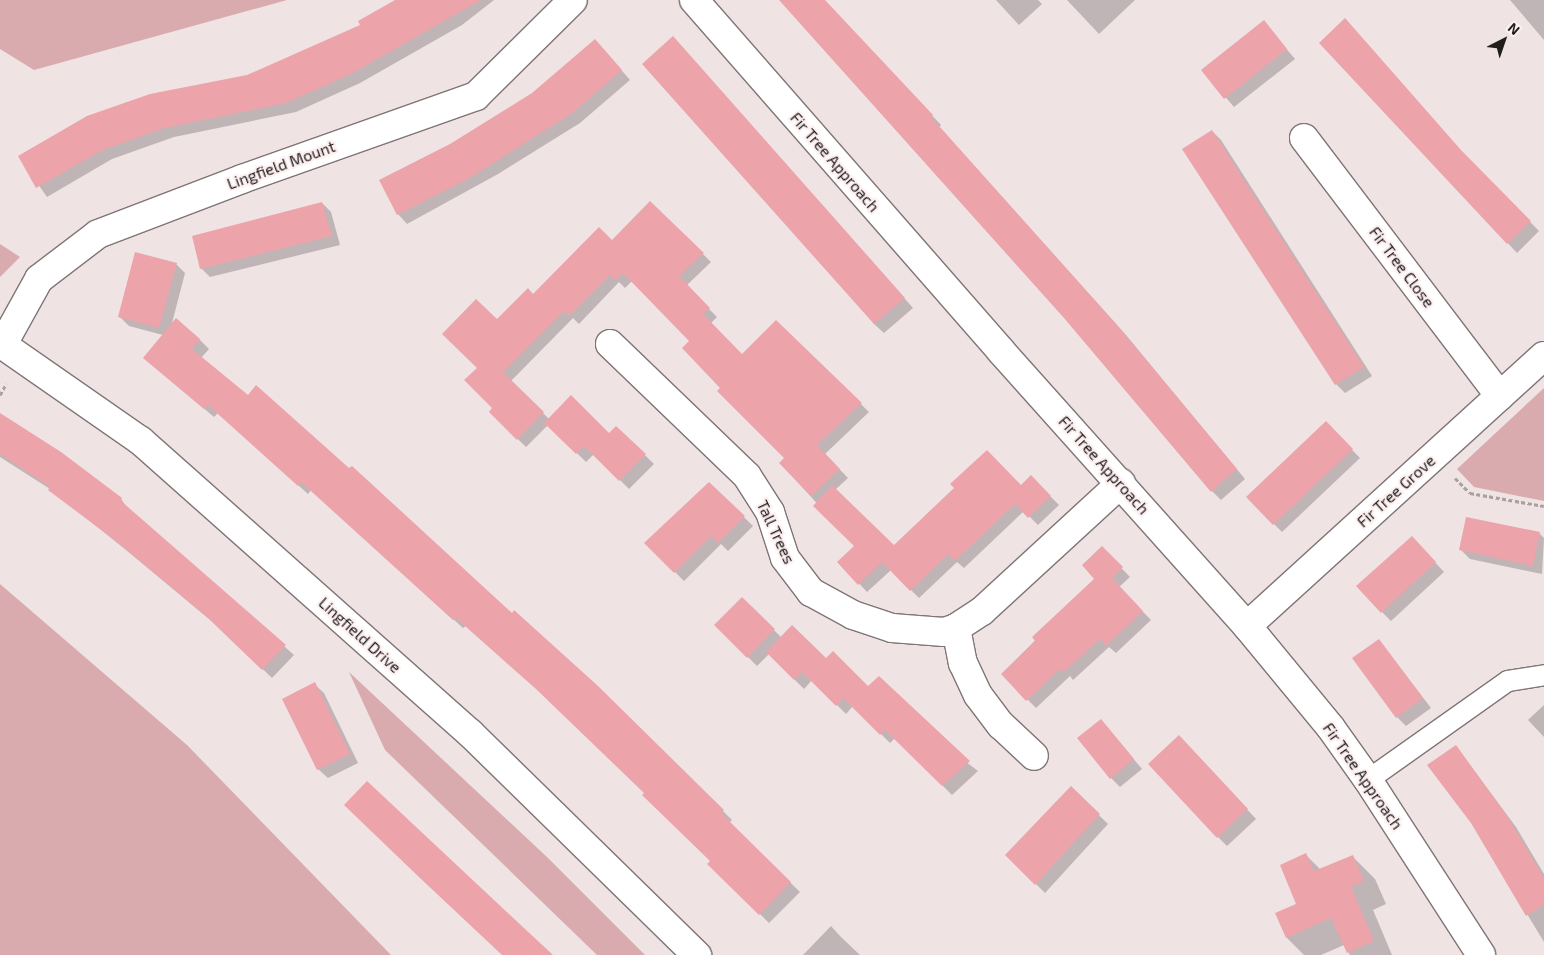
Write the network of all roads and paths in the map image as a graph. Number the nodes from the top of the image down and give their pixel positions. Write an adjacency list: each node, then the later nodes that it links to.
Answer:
1 (573, 0): 4 (street, Lingfield Mount)
2 (694, 0): 9 (street, Fir Tree Approach)
3 (1304, 138): 7 (street, Fir Tree Close)
4 (2, 344): 16 (street, Lingfield Drive)
5 (610, 344): 12 (street, Tall Trees)
6 (1544, 356): 7 (street, Fir Tree Grove)
7 (1500, 396): 8 (street, Fir Tree Grove)
8 (1434, 455): 10 (path); 11 (street, Fir Tree Grove)
9 (1122, 483): 11 (street, Fir Tree Approach); 12 (street, Tall Trees)
10 (1544, 506)
11 (1247, 626): 15 (street, Fir Tree Approach)
12 (956, 628): 14 (street)
13 (1544, 675): 15 (lane)
14 (1034, 756)
15 (1368, 780): 17 (street, Fir Tree Approach)
16 (697, 955)
17 (1480, 955)

